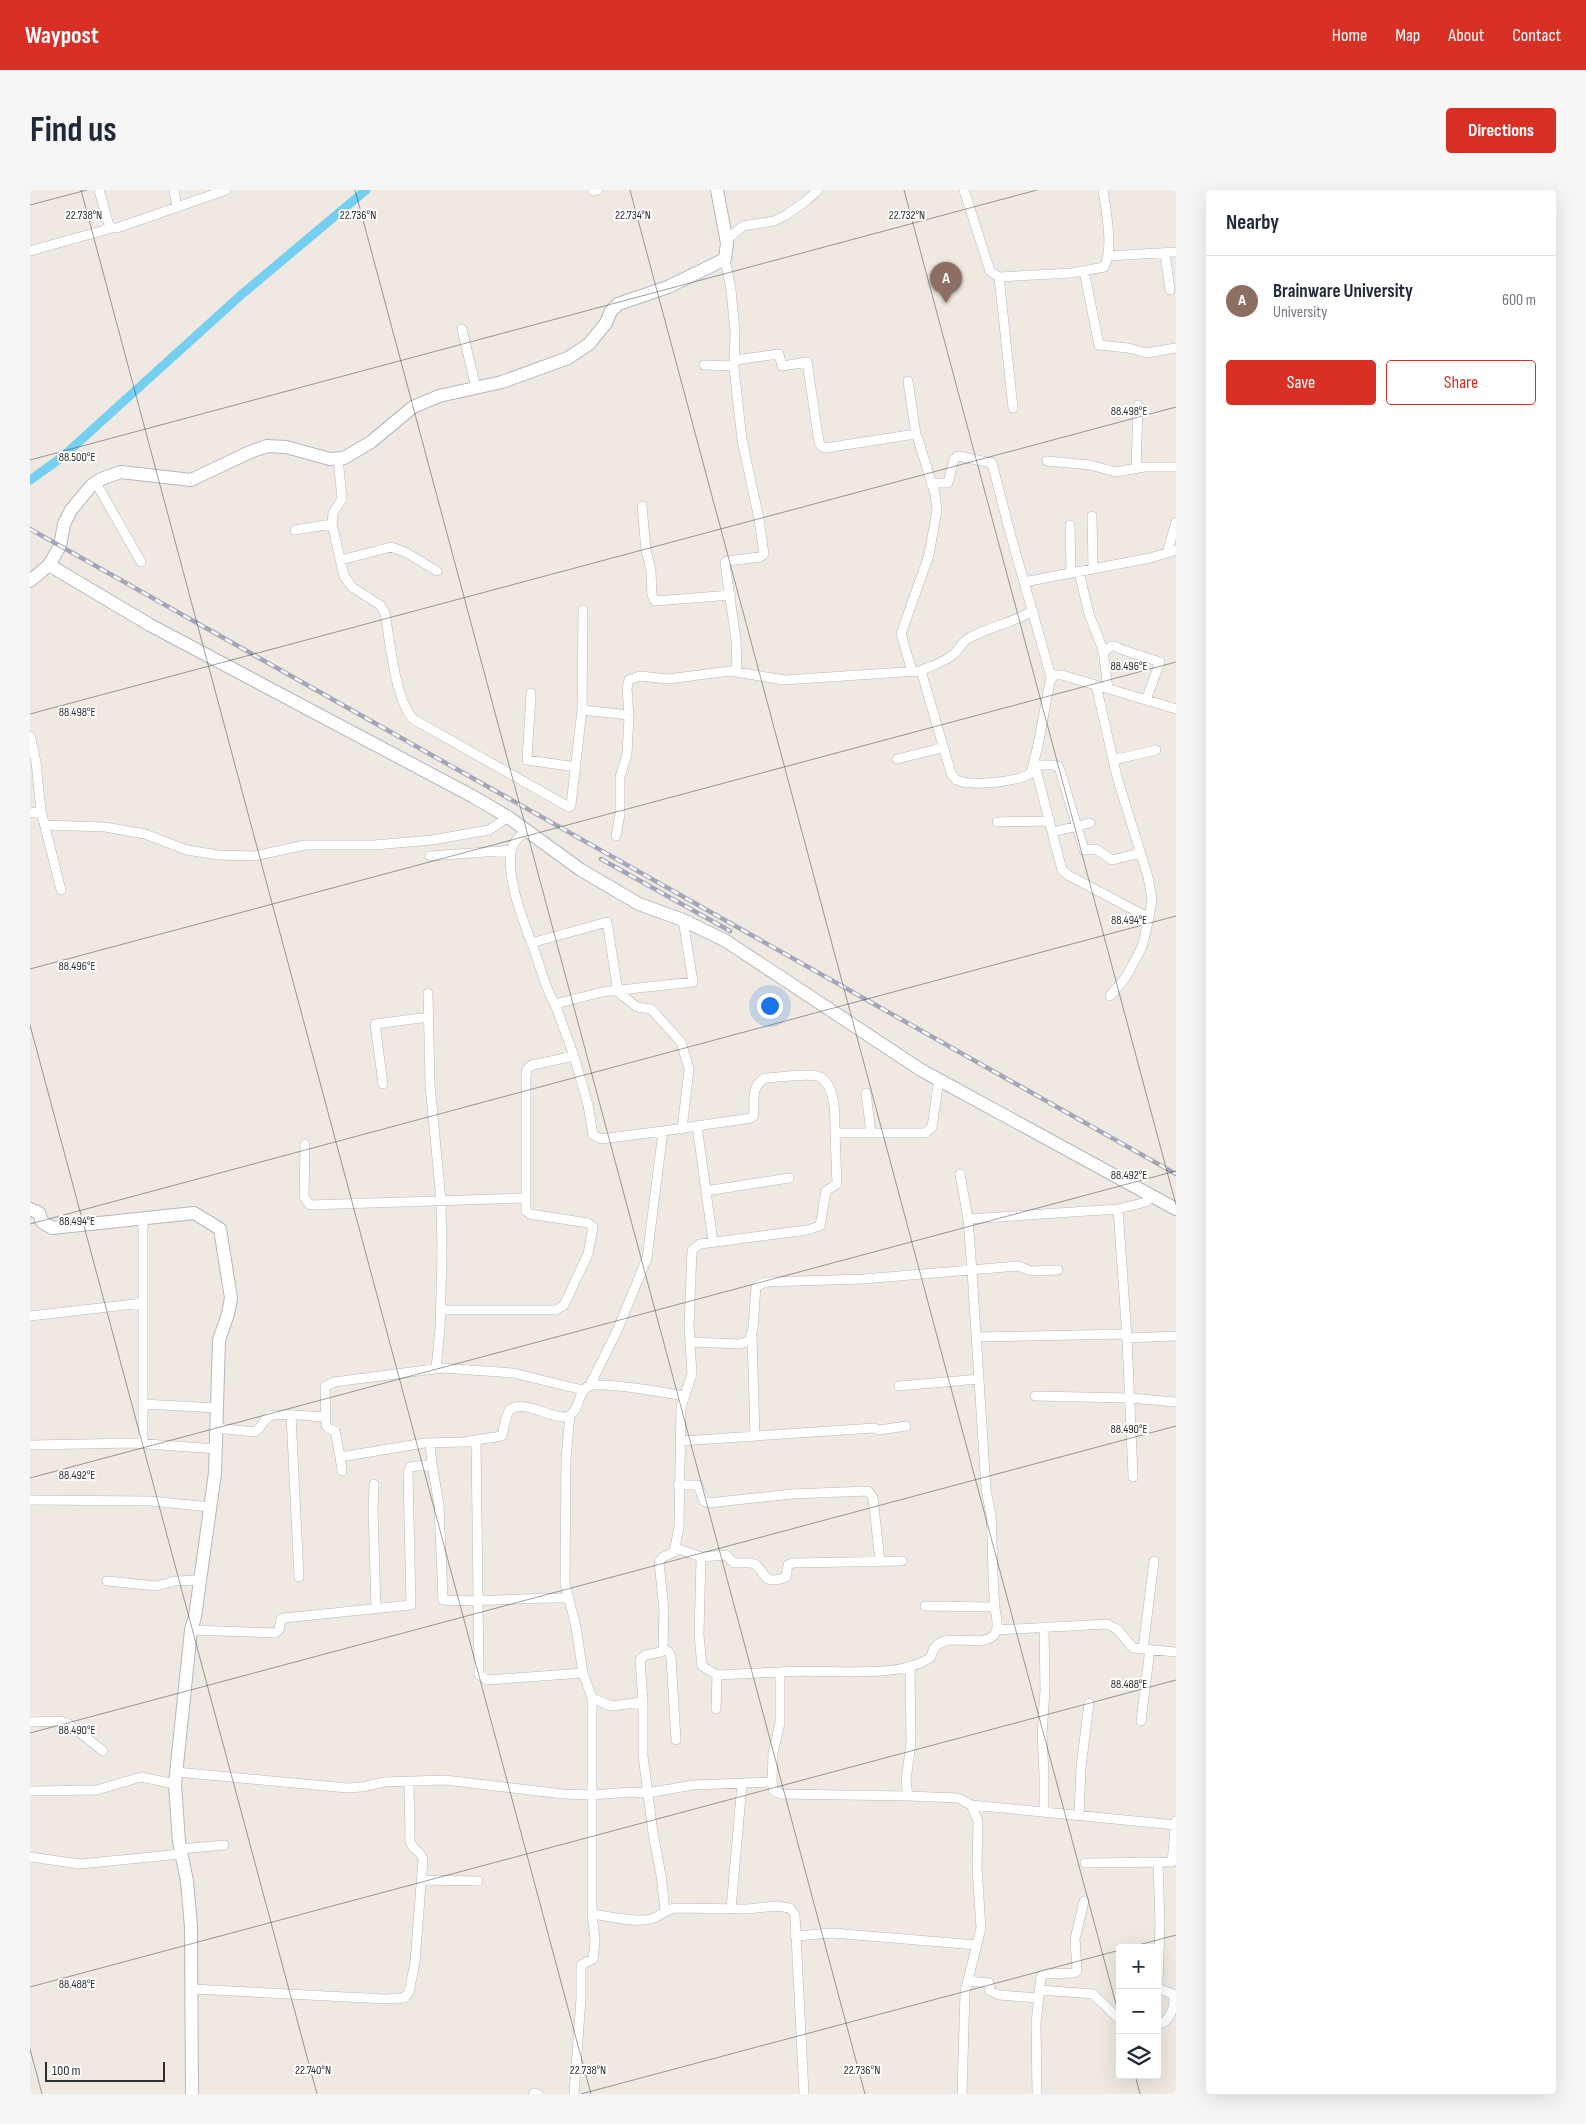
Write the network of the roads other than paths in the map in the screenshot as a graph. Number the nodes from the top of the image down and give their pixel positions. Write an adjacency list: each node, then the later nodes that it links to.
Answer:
1 (99, 190): 9 (street)
2 (174, 190): 8 (street)
3 (226, 190): 8 (street)
4 (716, 190): 10 (street)
5 (818, 190): 10 (street)
6 (964, 190): 17 (street)
7 (1103, 190): 14 (street)
8 (177, 207): 9 (street)
9 (112, 228): 11 (street)
10 (726, 240): 15 (street)
11 (30, 251)
12 (1165, 252): 13 (street); 14 (street); 18 (street)
13 (1176, 252)
14 (1108, 256): 16 (street)
15 (725, 259): 21 (street); 24 (street)
16 (1084, 271): 17 (street); 20 (street)
17 (999, 277): 26 (street)
18 (1170, 290)
19 (462, 329): 24 (street)
20 (1176, 348)
21 (734, 363): 22 (street); 27 (street); 49 (street)
22 (704, 365)
23 (908, 381): 27 (street)
24 (476, 388): 28 (street)
25 (1138, 405): 31 (street)
26 (1013, 408)
27 (916, 435): 32 (street)
28 (338, 458): 33 (street); 37 (street)
29 (1048, 461): 31 (street)
30 (1176, 467): 31 (street)
31 (1136, 468)
32 (931, 482): 48 (street); 54 (street)
33 (96, 483): 42 (street); 43 (street)
34 (642, 506): 49 (street)
35 (1092, 516): 44 (street)
36 (1176, 522): 40 (street)
37 (332, 524): 39 (street); 41 (street)
38 (1070, 525): 46 (street)
39 (295, 530)
40 (1171, 551): 44 (street)
41 (340, 560): 45 (street); 69 (street)
42 (141, 562)
43 (49, 565): 47 (street); 72 (street)
44 (1093, 569): 46 (street)
45 (437, 570)
46 (1075, 573): 48 (street); 52 (street)
47 (30, 581)
48 (1024, 582): 51 (street)
49 (731, 595): 53 (street)
50 (583, 610): 61 (street)
51 (1033, 611): 54 (street); 55 (street)
52 (1103, 653): 57 (street); 59 (street)
53 (737, 671): 54 (street); 62 (street)
54 (916, 671): 64 (street)
55 (1052, 677): 56 (street); 68 (street)
56 (1096, 685): 57 (street); 67 (street)
57 (1108, 689): 59 (street)
58 (531, 693): 69 (street)
59 (1146, 700): 60 (street)
60 (1176, 709)
61 (582, 710): 62 (street); 69 (street)
62 (629, 715): 80 (street)
63 (30, 736): 70 (street)
64 (942, 748): 66 (street); 68 (street)
65 (1156, 750): 67 (street)
66 (897, 759)
67 (1113, 760): 82 (street)
68 (1034, 763): 73 (street); 77 (street)
69 (576, 767)
70 (42, 811): 71 (street); 76 (street)
71 (30, 813)
72 (508, 817): 76 (street); 78 (street)
73 (1050, 821): 74 (street); 79 (street)
74 (998, 822)
75 (1090, 823): 77 (street)
76 (45, 824): 84 (street)
77 (1076, 826): 79 (street); 82 (street)
78 (526, 830): 81 (street); 86 (street)
79 (1053, 832): 85 (street)
80 (616, 836)
81 (512, 850): 83 (street); 87 (street)
82 (1140, 853): 85 (street)
83 (430, 856)
84 (61, 890)
85 (1150, 918): 90 (street)
86 (683, 920): 88 (street); 94 (street)
87 (531, 943): 88 (street); 91 (street)
88 (618, 992): 91 (street); 98 (street)
89 (428, 993): 92 (street)
90 (1110, 996)
91 (555, 1004): 93 (street)
92 (429, 1017): 95 (street); 108 (street)
93 (574, 1056): 99 (street); 107 (street)
94 (939, 1079): 101 (street); 106 (street)
95 (383, 1084)
96 (866, 1093): 101 (street)
97 (697, 1126): 98 (street); 100 (street); 105 (street)
98 (682, 1128): 99 (street)
99 (663, 1131): 128 (street)
100 (835, 1132): 101 (street); 114 (street)
101 (871, 1133)
102 (305, 1144): 108 (street)
103 (960, 1174): 113 (street)
104 (788, 1178): 105 (street)
105 (706, 1191): 114 (street)
106 (1152, 1196): 110 (street); 111 (street)
107 (525, 1198): 108 (street); 118 (street)
108 (441, 1200): 118 (street)
109 (30, 1209): 112 (street)
110 (1118, 1209): 113 (street); 121 (street)
111 (1176, 1209)
112 (143, 1218): 117 (street); 134 (street)
113 (968, 1219): 116 (street)
114 (713, 1242): 124 (street)
115 (1058, 1270): 116 (street)
116 (972, 1271): 120 (street); 123 (street)
117 (143, 1303): 119 (street); 133 (street)
118 (441, 1310): 125 (street)
119 (30, 1316)
120 (752, 1334): 124 (street); 140 (street)
121 (1127, 1336): 122 (street); 123 (street); 131 (street)
122 (1176, 1336)
123 (976, 1337): 126 (street)
124 (691, 1342): 129 (street)
125 (436, 1368): 128 (street); 137 (street)
126 (979, 1379): 127 (street); 166 (street)
127 (899, 1386)
128 (586, 1388): 129 (street); 136 (street)
129 (684, 1396): 142 (street)
130 (1035, 1396): 131 (street)
131 (1129, 1398): 132 (street); 150 (street)
132 (1176, 1402)
133 (143, 1404): 134 (street); 143 (street)
134 (217, 1408): 139 (street)
135 (291, 1415): 137 (street); 139 (street); 160 (street)
136 (570, 1415): 141 (street); 163 (street)
137 (326, 1418): 147 (street)
138 (906, 1426): 140 (street)
139 (216, 1428): 146 (street)
140 (755, 1436): 142 (street)
141 (476, 1440): 144 (street); 164 (street)
142 (681, 1441): 152 (street)
143 (143, 1443): 145 (street); 146 (street)
144 (430, 1443): 147 (street); 148 (street)
145 (30, 1445)
146 (216, 1449): 154 (street)
147 (340, 1457): 149 (street)
148 (432, 1464): 164 (street); 167 (street)
149 (342, 1471)
150 (1133, 1477)
151 (374, 1484): 167 (street)
152 (678, 1485): 155 (street); 159 (street)
153 (30, 1500): 154 (street)
154 (210, 1506): 161 (street)
155 (676, 1548): 156 (street); 171 (street)
156 (701, 1557): 159 (street); 177 (street)
157 (902, 1561): 159 (street)
158 (1154, 1561): 172 (street)
159 (880, 1562)
160 (300, 1577)
161 (200, 1580): 162 (street); 169 (street)
162 (107, 1581)
163 (569, 1598): 164 (street); 176 (street)
164 (479, 1600): 176 (street)
165 (925, 1606): 166 (street)
166 (995, 1607): 170 (street)
167 (376, 1608): 169 (street)
168 (1044, 1627): 170 (street); 172 (street); 195 (street)
169 (190, 1630): 186 (street)
170 (997, 1630): 174 (street)
171 (663, 1649): 179 (street); 184 (street)
172 (1146, 1649): 173 (street); 182 (street)
173 (1176, 1652)
174 (910, 1666): 175 (street); 193 (street)
175 (780, 1672): 177 (street); 188 (street)
176 (583, 1673): 178 (street)
177 (718, 1675): 181 (street)
178 (592, 1698): 179 (street); 192 (street)
179 (643, 1702): 191 (street)
180 (1089, 1703): 196 (street)
181 (716, 1709)
182 (1141, 1721)
183 (30, 1722): 185 (street)
184 (676, 1740)
185 (103, 1752)
186 (176, 1778): 187 (street); 190 (street); 199 (street)
187 (408, 1782): 192 (street); 203 (street)
188 (772, 1782): 189 (street); 193 (street)
189 (742, 1784): 191 (street); 206 (street)
190 (30, 1791)
191 (647, 1793): 192 (street); 207 (street)
192 (591, 1794): 208 (street)
193 (908, 1796): 194 (street)
194 (971, 1805): 195 (street); 210 (street)
195 (1044, 1812): 196 (street)
196 (1079, 1815): 197 (street)
197 (1176, 1823): 202 (street)
198 (224, 1844): 199 (street)
199 (181, 1852): 200 (street); 212 (street)
200 (30, 1857)
201 (1085, 1863): 202 (street)
202 (1158, 1863): 214 (street)
203 (421, 1880): 204 (street); 212 (street)
204 (478, 1881)
205 (1084, 1901): 213 (street)
206 (732, 1909): 207 (street); 209 (street)
207 (665, 1910): 208 (street)
208 (592, 1914): 218 (street)
209 (795, 1936): 210 (street); 219 (street)
210 (977, 1945): 211 (street)
211 (968, 1981): 213 (street); 220 (street)
212 (192, 1989): 217 (street)
213 (1039, 1994): 215 (street); 221 (street)
214 (1173, 2011): 216 (street)
215 (1116, 2016)
216 (1161, 2023)
217 (192, 2094)
218 (574, 2094)
219 (804, 2094)
220 (962, 2094)
221 (1037, 2094)

